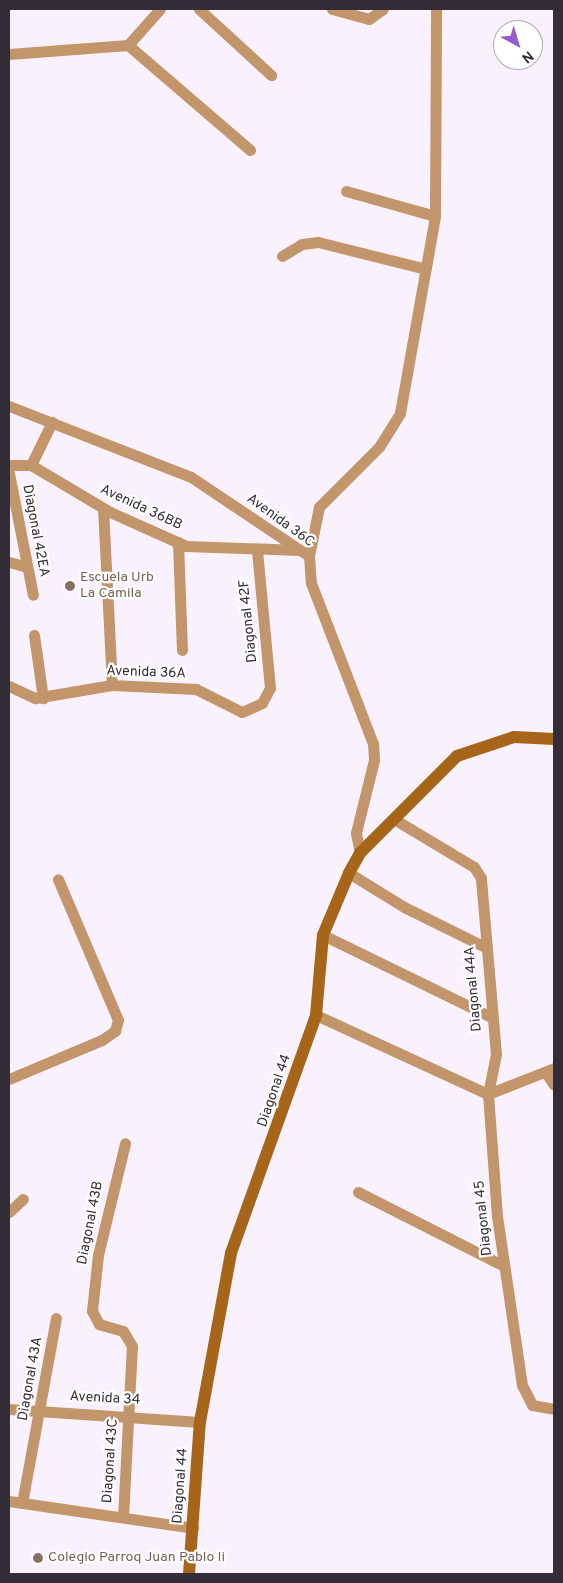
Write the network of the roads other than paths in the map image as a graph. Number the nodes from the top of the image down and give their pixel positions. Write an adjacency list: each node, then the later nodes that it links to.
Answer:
1 (160, 9): 6 (street)
2 (199, 9): 8 (street)
3 (332, 9): 4 (street)
4 (383, 9)
5 (436, 9): 11 (street)
6 (128, 45): 7 (street); 9 (street)
7 (9, 54)
8 (271, 75)
9 (250, 150)
10 (346, 191): 11 (street)
11 (436, 216): 13 (street)
12 (282, 256): 13 (street)
13 (426, 269): 22 (street)
14 (9, 406): 15 (street, Avenida 36C)
15 (52, 422): 17 (street); 22 (street, Avenida 36C)
16 (9, 465): 17 (street)
17 (31, 465): 19 (street, Avenida 36BB)
18 (9, 473): 24 (street, Diagonal 42EA)
19 (103, 508): 20 (street, Avenida 36BB); 28 (street)
20 (178, 542): 21 (street, Avenida 36BB); 27 (street)
21 (257, 550): 22 (street, Avenida 36BB); 30 (street, Diagonal 42F)
22 (304, 553): 34 (street, Avenida 36C)
23 (9, 562): 24 (street)
24 (24, 566): 25 (street, Diagonal 42EA)
25 (33, 594)
26 (34, 635): 31 (street)
27 (182, 650)
28 (112, 685): 30 (street, Avenida 36A); 31 (street, Avenida 36A)
29 (9, 686): 31 (street)
30 (270, 688)
31 (43, 698)
32 (554, 739): 33 (main road, Diagonal 44)
33 (397, 821): 34 (main road, Diagonal 44); 38 (street, Diagonal 44A)
34 (360, 853): 35 (main road, Diagonal 44)
35 (349, 873): 37 (main road, Diagonal 44); 38 (street)
36 (58, 879): 42 (street)
37 (323, 935): 39 (main road, Diagonal 44); 40 (street)
38 (485, 947): 40 (street, Diagonal 44A)
39 (316, 1015): 44 (street); 56 (main road, Diagonal 44)
40 (491, 1017): 44 (street, Diagonal 44A)
41 (550, 1070): 43 (street); 44 (street)
42 (9, 1079)
43 (554, 1085)
44 (488, 1094): 49 (street, Diagonal 45)
45 (125, 1143): 51 (street, Diagonal 43B)
46 (358, 1192): 49 (street)
47 (23, 1200): 48 (street)
48 (9, 1212)
49 (504, 1266): 54 (street, Diagonal 45)
50 (56, 1318): 53 (street, Diagonal 43A)
51 (132, 1346): 55 (street, Diagonal 43C)
52 (9, 1410): 53 (street, Avenida 34)
53 (40, 1410): 55 (street, Avenida 34); 58 (street, Diagonal 43A)
54 (554, 1410)
55 (129, 1415): 56 (street, Avenida 34); 59 (street, Diagonal 43C)
56 (200, 1422): 60 (main road, Diagonal 44)
57 (9, 1501): 58 (street)
58 (22, 1503): 59 (street)
59 (123, 1518): 60 (street)
60 (193, 1528): 61 (main road, Diagonal 44)
61 (189, 1574)

